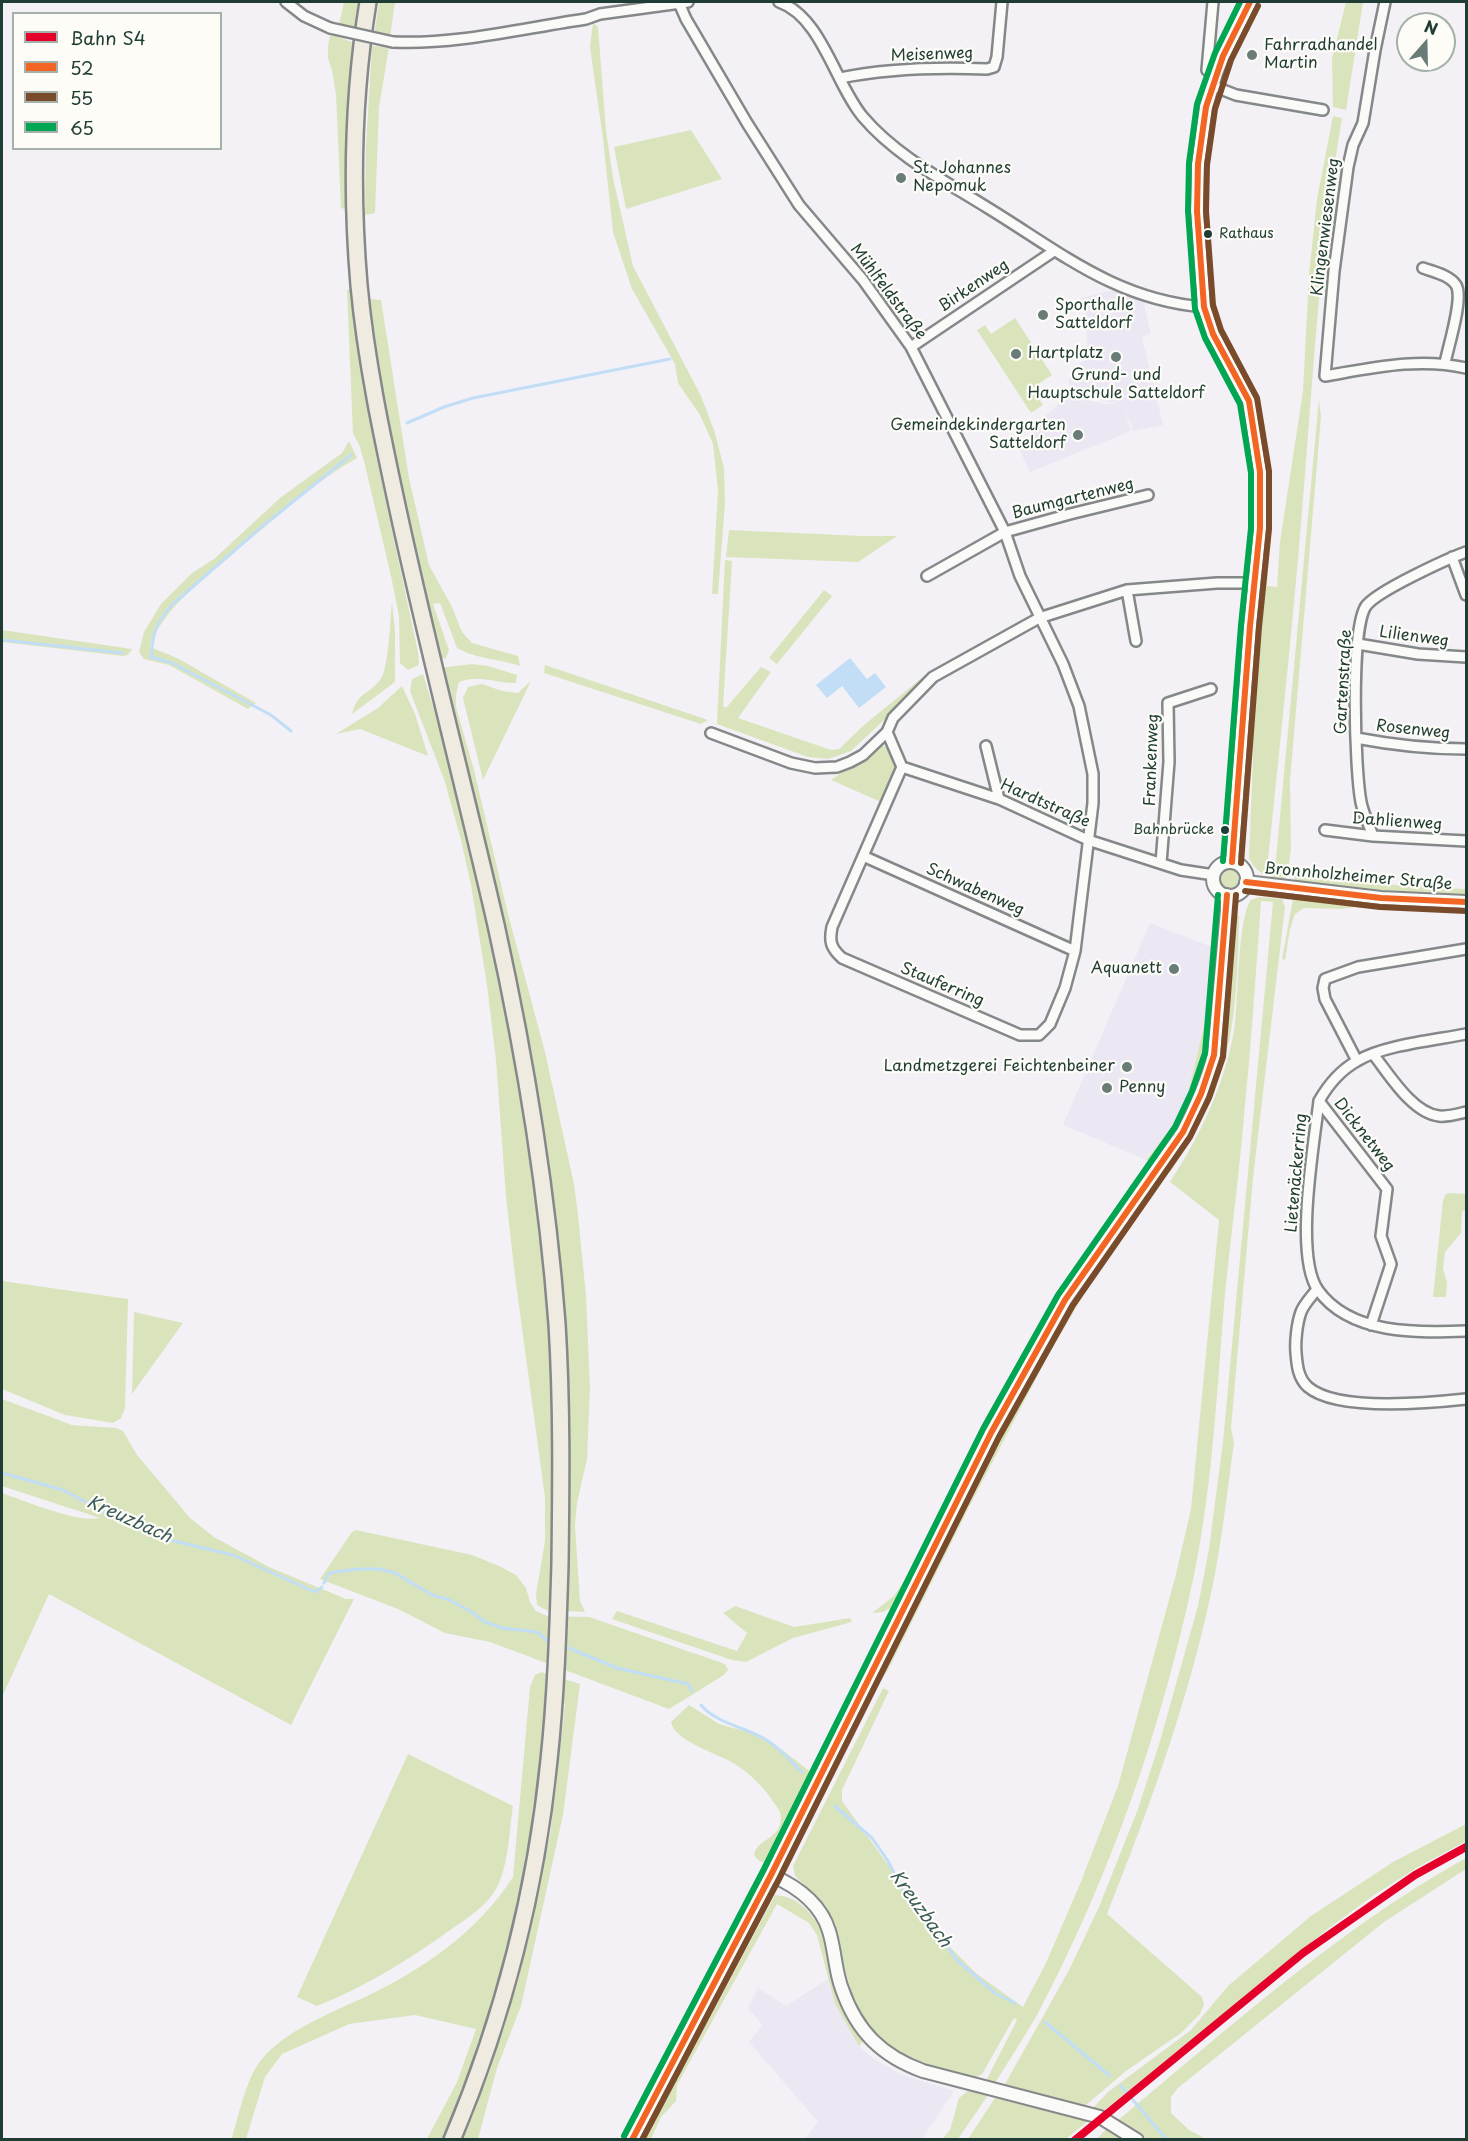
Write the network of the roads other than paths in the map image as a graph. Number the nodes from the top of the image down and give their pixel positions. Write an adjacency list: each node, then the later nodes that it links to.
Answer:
1 (286, 2): 3 (street, bridge)
2 (368, 2): 61 (main road)
3 (683, 2): 15 (street, Mühlfeldstraße)
4 (783, 2): 9 (street)
5 (1002, 2): 9 (street, Meisenweg)
6 (1213, 2): 10 (street)
7 (1250, 2): 10 (street)
8 (1385, 2): 16 (street, Klingenwiesenweg)
9 (840, 78): 12 (street)
10 (1215, 79): 11 (street); 14 (street)
11 (1323, 110)
12 (1054, 251): 14 (street); 15 (street, Birkenweg)
13 (1423, 268): 16 (street)
14 (1204, 307): 23 (street)
15 (911, 347): 19 (street, Mühlfeldstraße)
16 (1445, 363): 17 (street)
17 (1467, 368)
18 (1148, 495): 19 (street, Baumgartenweg)
19 (1005, 532): 22 (street, Baumgartenweg); 26 (street, Mühlfeldstraße)
20 (1467, 552): 21 (street, Gartenstraße)
21 (1452, 557): 25 (street); 28 (street, Gartenstraße)
22 (927, 576)
23 (1254, 583): 24 (street); 43 (street)
24 (1127, 590): 26 (street); 27 (street)
25 (1467, 595)
26 (1039, 618): 31 (street); 40 (street, Mühlfeldstraße)
27 (1136, 641)
28 (1358, 644): 29 (street, Lilienweg); 33 (street, Gartenstraße)
29 (1467, 657)
30 (1211, 689): 44 (street, Frankenweg)
31 (887, 732): 32 (street); 36 (street)
32 (711, 733)
33 (1356, 738): 35 (street, Rosenweg); 39 (street, Gartenstraße)
34 (986, 746): 37 (street)
35 (1467, 749)
36 (902, 767): 37 (street, Hardtstraße); 42 (street, Stauferring)
37 (999, 799): 40 (street, Hardtstraße)
38 (1325, 830): 39 (street, Dahlienweg)
39 (1373, 836): 41 (street, Dahlienweg)
40 (1088, 840): 44 (street, Hardtstraße); 50 (street, Stauferring)
41 (1467, 841)
42 (863, 856): 50 (street, Schwabenweg); 50 (street, Stauferring)
43 (1232, 862): 45 (street); 46 (street)
44 (1161, 864): 45 (street, Hardtstraße)
45 (1214, 875): 47 (street)
46 (1246, 882): 47 (street); 48 (street, Bronnholzheimer Straße)
47 (1227, 895): 60 (street)
48 (1467, 902)
49 (1467, 950): 53 (street)
50 (1075, 951)
51 (1467, 1034): 52 (street, Lietenäckerring)
52 (1373, 1054): 53 (street, Lietenäckerring); 55 (street)
53 (1357, 1061): 54 (street, Lietenäckerring)
54 (1319, 1101): 56 (street, Lietenäckerring); 57 (street, Dicknetweg)
55 (1467, 1112)
56 (1317, 1289): 57 (street, Lietenäckerring); 59 (street)
57 (1371, 1324): 58 (street, Lietenäckerring)
58 (1467, 1331)
59 (1467, 1399)
60 (771, 1875): 62 (street); 63 (street)
61 (452, 2139)
62 (632, 2139)
63 (1137, 2139)

